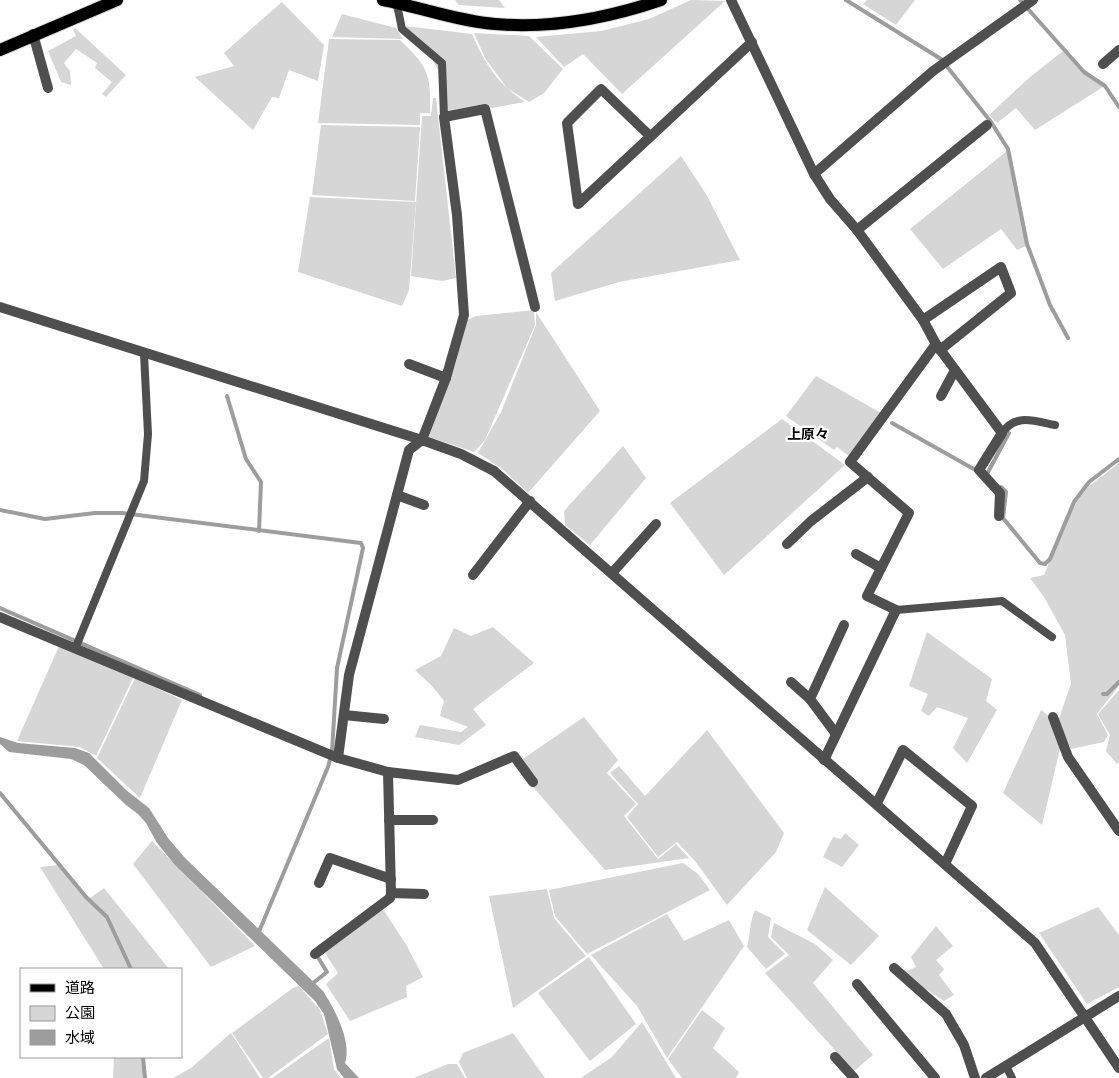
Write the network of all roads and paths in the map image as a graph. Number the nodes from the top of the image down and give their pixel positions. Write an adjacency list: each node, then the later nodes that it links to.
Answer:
1 (117, 0): 7 (main road)
2 (383, 0): 6 (main road)
3 (661, 0): 6 (main road)
4 (731, 0): 8 (street)
5 (1032, 0): 16 (street)
6 (396, 1): 13 (lane)
7 (33, 34): 9 (main road); 12 (street)
8 (752, 42): 15 (street); 16 (street)
9 (0, 50)
10 (1119, 50): 11 (street)
11 (1103, 64)
12 (48, 88)
13 (444, 117): 19 (street); 25 (street)
14 (987, 125): 17 (street)
15 (649, 136): 15 (street)
16 (814, 174): 17 (street)
17 (857, 230): 20 (street)
18 (0, 307): 22 (street)
19 (535, 308)
20 (923, 320): 21 (street); 21 (street)
21 (938, 347): 24 (street); 30 (street)
22 (144, 354): 29 (street); 45 (lane)
23 (409, 364): 25 (street)
24 (956, 370): 26 (street); 28 (street)
25 (446, 378): 29 (street)
26 (941, 396)
27 (1055, 425): 28 (lane)
28 (1002, 433): 34 (street)
29 (422, 440): 31 (street); 32 (street)
30 (868, 477): 36 (street); 38 (street)
31 (397, 495): 33 (street); 48 (street)
32 (530, 501): 39 (street); 40 (street)
33 (424, 506)
34 (1000, 516)
35 (656, 524): 39 (street)
36 (787, 544)
37 (856, 554): 38 (street)
38 (881, 568): 41 (street)
39 (612, 573): 53 (street)
40 (473, 575)
41 (896, 610): 44 (lane); 51 (street)
42 (0, 617): 45 (street)
43 (844, 626): 47 (street)
44 (1052, 637)
45 (75, 649): 52 (street)
46 (791, 682): 47 (street)
47 (810, 699): 51 (street)
48 (344, 715): 50 (street); 52 (street)
49 (1053, 717): 59 (street)
50 (384, 719)
51 (836, 734): 53 (street)
52 (338, 758): 54 (street)
53 (824, 760): 56 (street)
54 (388, 772): 55 (street); 57 (street)
55 (533, 782)
56 (877, 803): 60 (street); 60 (street)
57 (390, 820): 58 (street); 61 (street)
58 (433, 820)
59 (1119, 831)
60 (946, 864): 69 (street)
61 (391, 880): 62 (street); 63 (street)
62 (319, 883)
63 (391, 893): 64 (street); 65 (street)
64 (424, 894)
65 (314, 954)
66 (894, 968): 75 (street)
67 (857, 984): 74 (street)
68 (1119, 996): 69 (street)
69 (1086, 1015): 71 (street); 72 (street)
70 (835, 1057): 73 (street)
71 (1006, 1066): 76 (street); 77 (lane)
72 (1119, 1068)
73 (854, 1078)
74 (934, 1078)
75 (975, 1078)
76 (986, 1078)
77 (1012, 1078)

